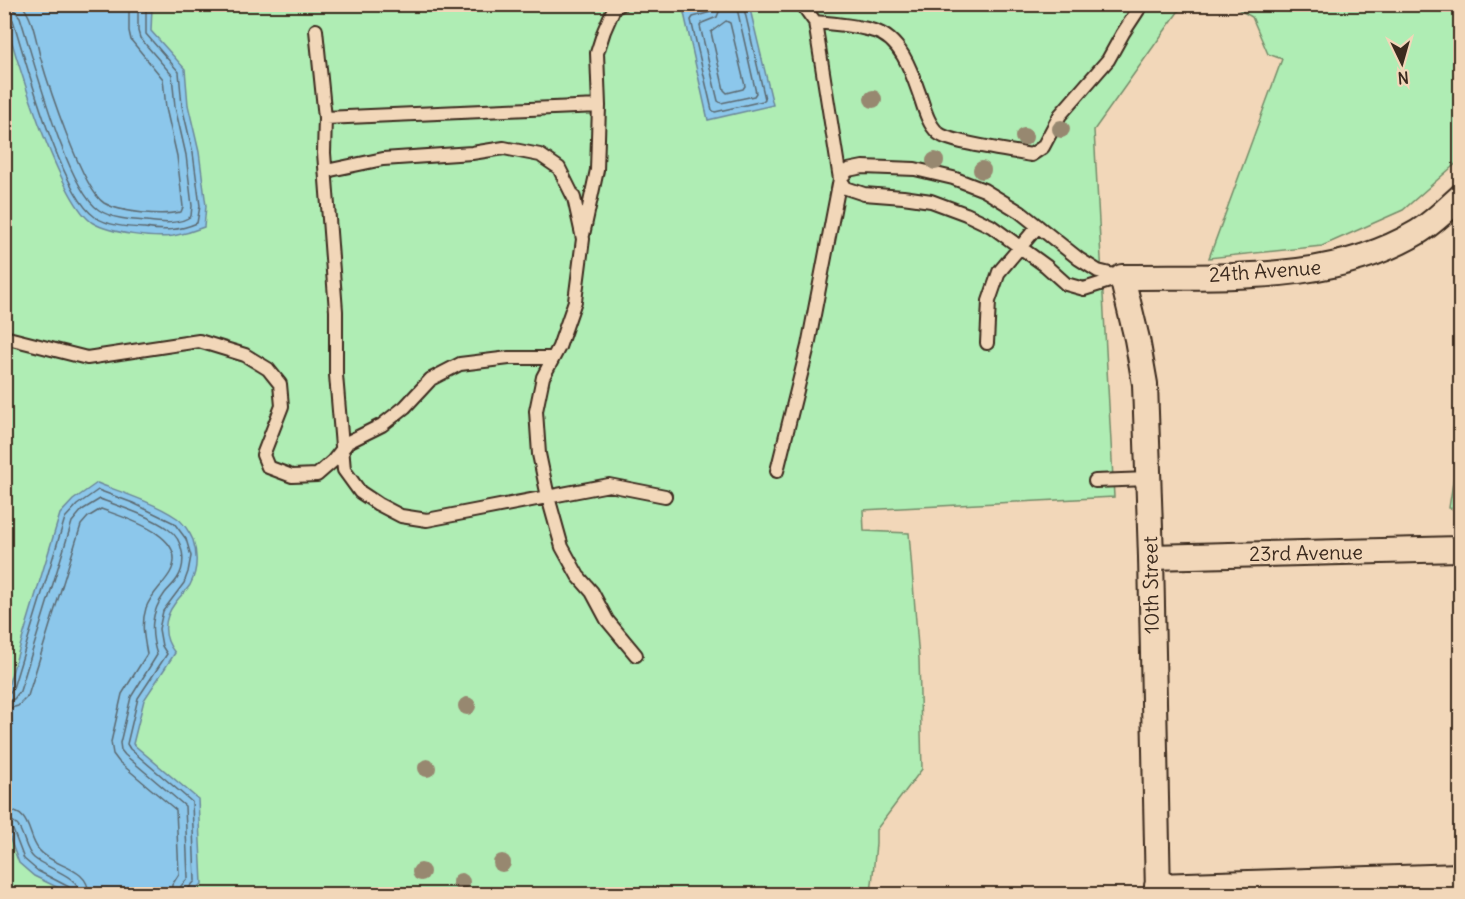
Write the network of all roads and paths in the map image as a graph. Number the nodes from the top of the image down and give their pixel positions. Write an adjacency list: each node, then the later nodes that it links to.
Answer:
1 (621, 4): 6 (lane)
2 (802, 4): 4 (lane)
3 (1142, 4): 4 (lane)
4 (815, 21): 9 (lane)
5 (316, 30): 7 (lane)
6 (599, 106): 7 (lane); 12 (lane)
7 (325, 118): 8 (lane)
8 (326, 171): 12 (lane); 18 (lane)
9 (840, 179): 11 (lane); 13 (lane); 19 (lane)
10 (1461, 197): 14 (street, 24th Avenue)
11 (1038, 226): 13 (lane); 14 (lane)
12 (583, 239): 17 (lane)
13 (1020, 246): 14 (lane); 16 (lane)
14 (1122, 277): 20 (street, 10th Street)
15 (4, 337): 18 (lane)
16 (987, 343)
17 (553, 358): 18 (lane); 23 (lane)
18 (342, 450): 23 (lane)
19 (777, 471)
20 (1148, 479): 21 (lane); 25 (street, 10th Street)
21 (1095, 481)
22 (665, 496): 23 (lane)
23 (548, 497): 26 (lane)
24 (1461, 549): 25 (street, 23rd Avenue)
25 (1151, 557): 28 (street, 10th Street)
26 (636, 656)
27 (1461, 876): 28 (street)
28 (1157, 890)

